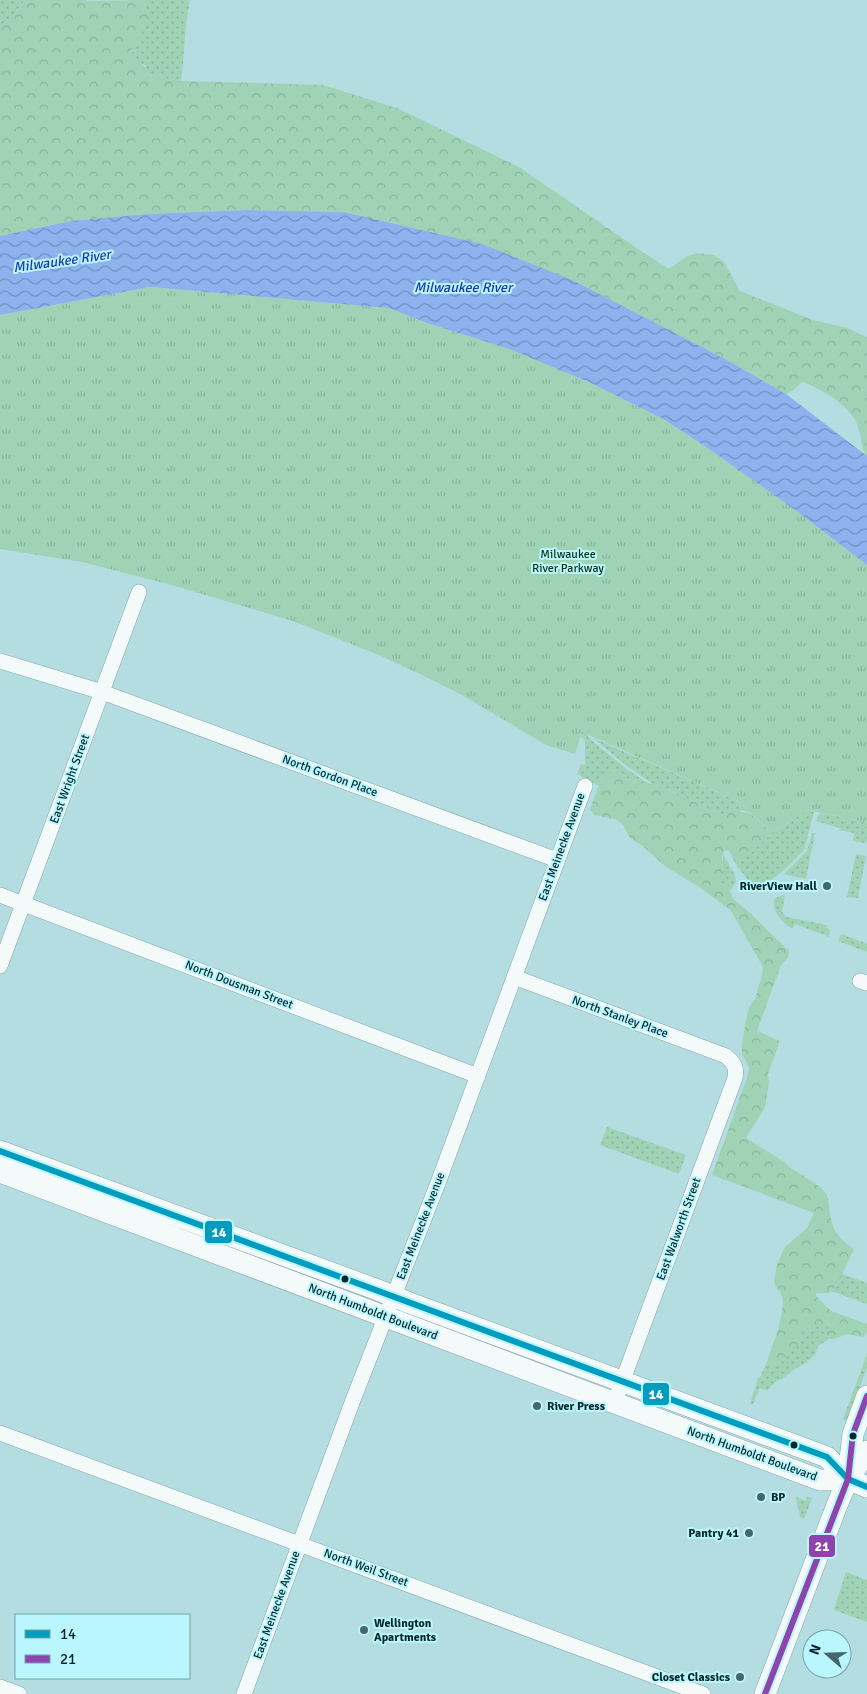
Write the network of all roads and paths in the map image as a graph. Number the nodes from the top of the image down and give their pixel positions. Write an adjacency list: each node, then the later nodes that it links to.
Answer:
1 (139, 592): 3 (street, East Wright Street)
2 (0, 661): 3 (street, North Gordon Place)
3 (102, 692): 5 (street, North Gordon Place); 7 (street, East Wright Street)
4 (585, 786): 5 (street, East Meinecke Avenue)
5 (558, 860): 9 (street, East Meinecke Avenue)
6 (0, 895): 7 (street, North Dousman Street)
7 (23, 904): 8 (street, East Wright Street); 11 (street, North Dousman Street)
8 (0, 966)
9 (514, 977): 10 (street, North Stanley Place); 11 (street, East Meinecke Avenue)
10 (726, 1056): 16 (street, East Walworth Street)
11 (478, 1076): 14 (street, East Meinecke Avenue)
12 (0, 1150): 14 (main road, North Humboldt Boulevard)
13 (0, 1172): 15 (main road, North Humboldt Boulevard)
14 (393, 1296): 15 (street, East Meinecke Avenue); 16 (main road, North Humboldt Boulevard)
15 (385, 1318): 18 (main road, North Humboldt Boulevard); 22 (street, East Meinecke Avenue)
16 (622, 1382): 18 (street, East Walworth Street); 21 (main road, North Humboldt Boulevard)
17 (867, 1396): 21 (main road)
18 (614, 1404): 21 (main road, North Humboldt Boulevard)
19 (0, 1433): 22 (street, North Weil Street)
20 (867, 1452): 21 (main road)
21 (858, 1483): 27 (main road)
22 (299, 1543): 25 (street, East Meinecke Avenue); 26 (street, North Weil Street)
23 (0, 1687): 24 (street)
24 (19, 1694)
25 (244, 1694)
26 (703, 1694)
27 (765, 1694)

